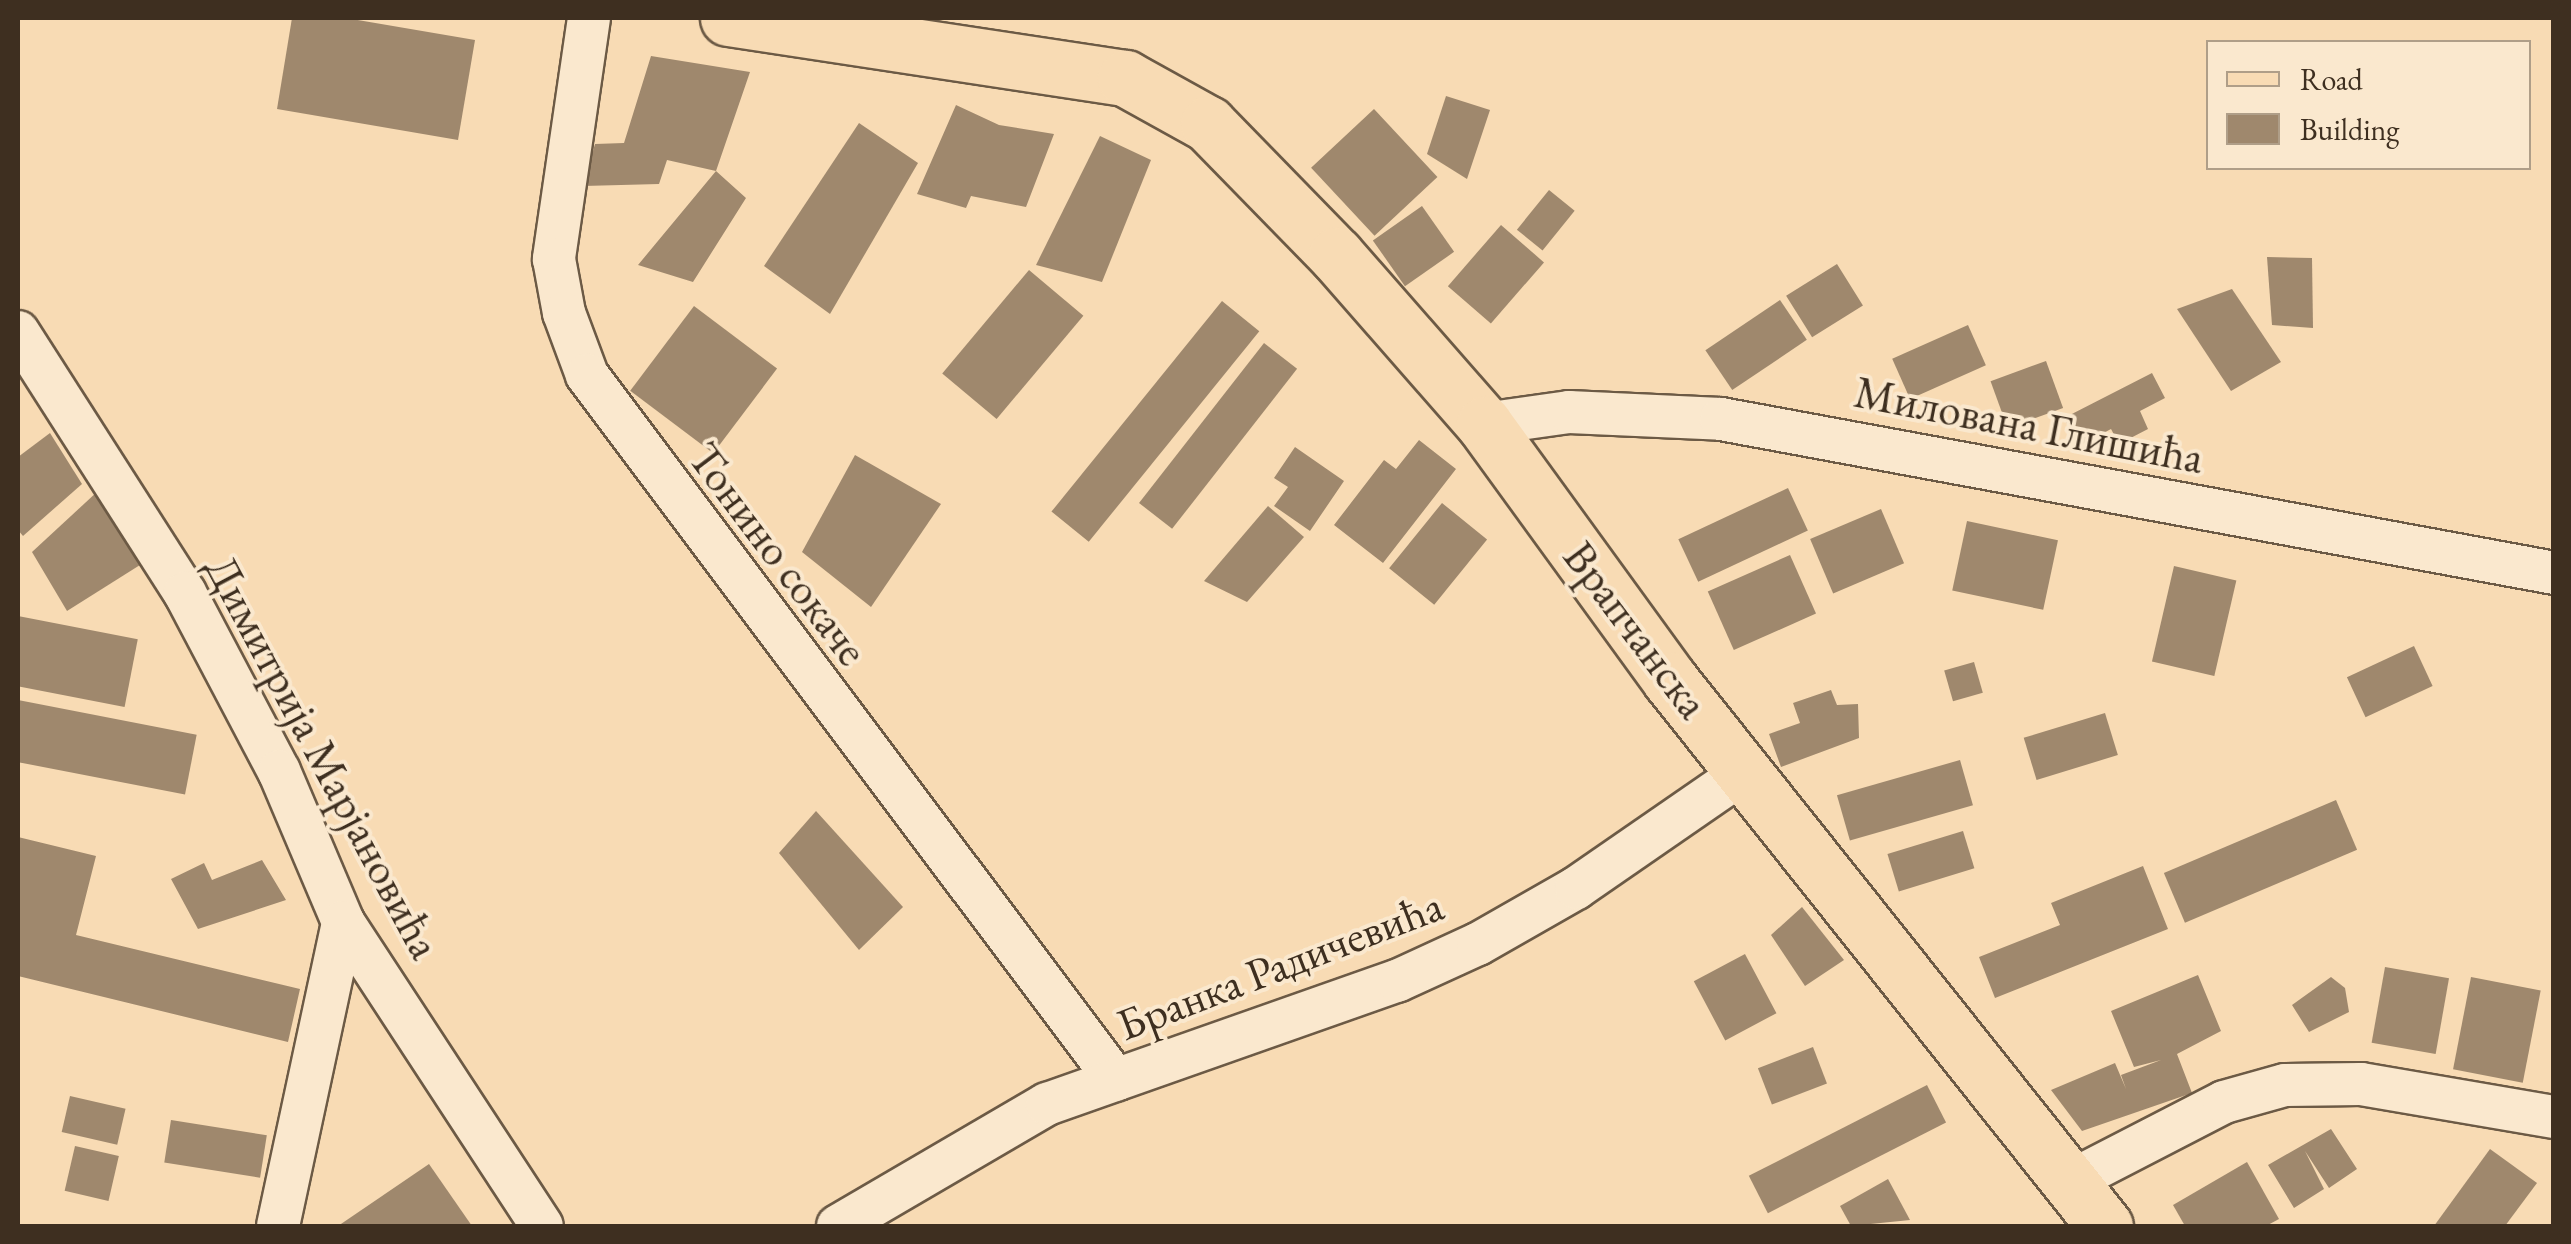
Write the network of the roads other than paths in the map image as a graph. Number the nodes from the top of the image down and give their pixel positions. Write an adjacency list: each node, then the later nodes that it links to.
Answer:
1 (589, 18): 8 (street, Тонино сокаче)
2 (728, 18): 4 (main road, Врапчанска)
3 (18, 332): 7 (street, Димитрија Марјановића)
4 (1484, 424): 5 (street, Милована Глишића); 6 (main road, Врапчанска)
5 (2554, 574)
6 (1743, 772): 8 (street, Бранка Радичевића); 10 (main road, Врапчанска)
7 (343, 922): 11 (street); 12 (street, Димитрија Марјановића)
8 (1116, 1080): 13 (street, Бранка Радичевића)
9 (2554, 1117): 10 (street)
10 (2071, 1181): 14 (main road, Врапчанска)
11 (278, 1226)
12 (542, 1226)
13 (838, 1226)
14 (2105, 1226)

